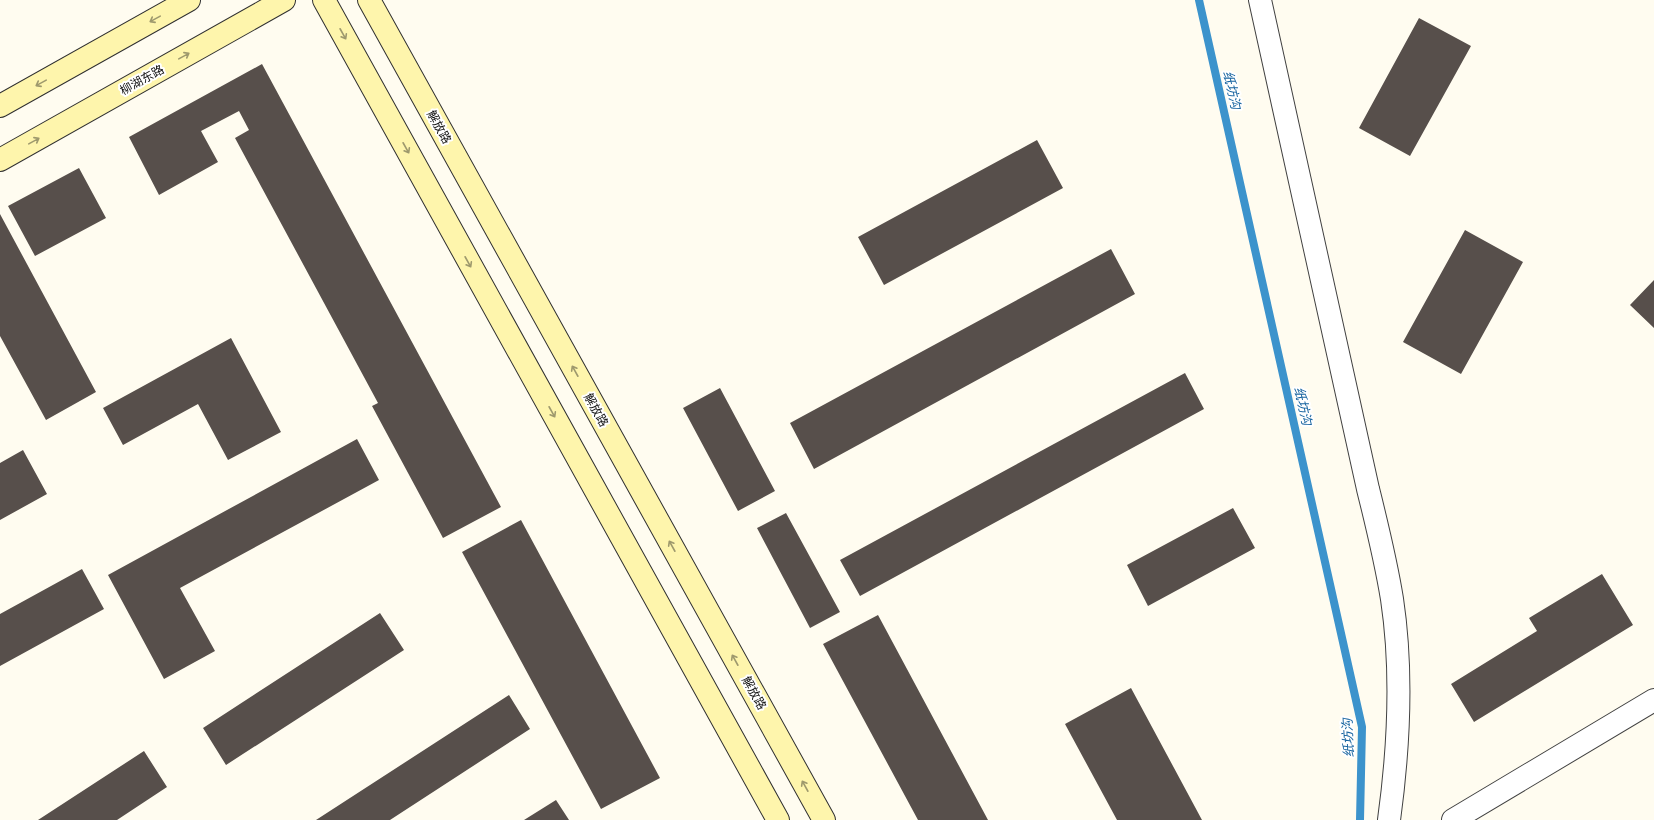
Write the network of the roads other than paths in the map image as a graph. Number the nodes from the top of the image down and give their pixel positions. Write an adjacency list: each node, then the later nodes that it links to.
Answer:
1 (189, 0): 6 (main road, one-way to 6)
2 (284, 0): 7 (main road, 柳湖东路, one-way to 2)
3 (324, 0): 9 (main road, one-way to 9)
4 (369, 0): 10 (main road, 解放路, one-way to 4)
5 (1260, 0): 11 (street)
6 (0, 106)
7 (0, 160)
8 (1654, 700): 12 (street)
9 (778, 820)
10 (824, 820)
11 (1389, 820)
12 (1453, 820)

